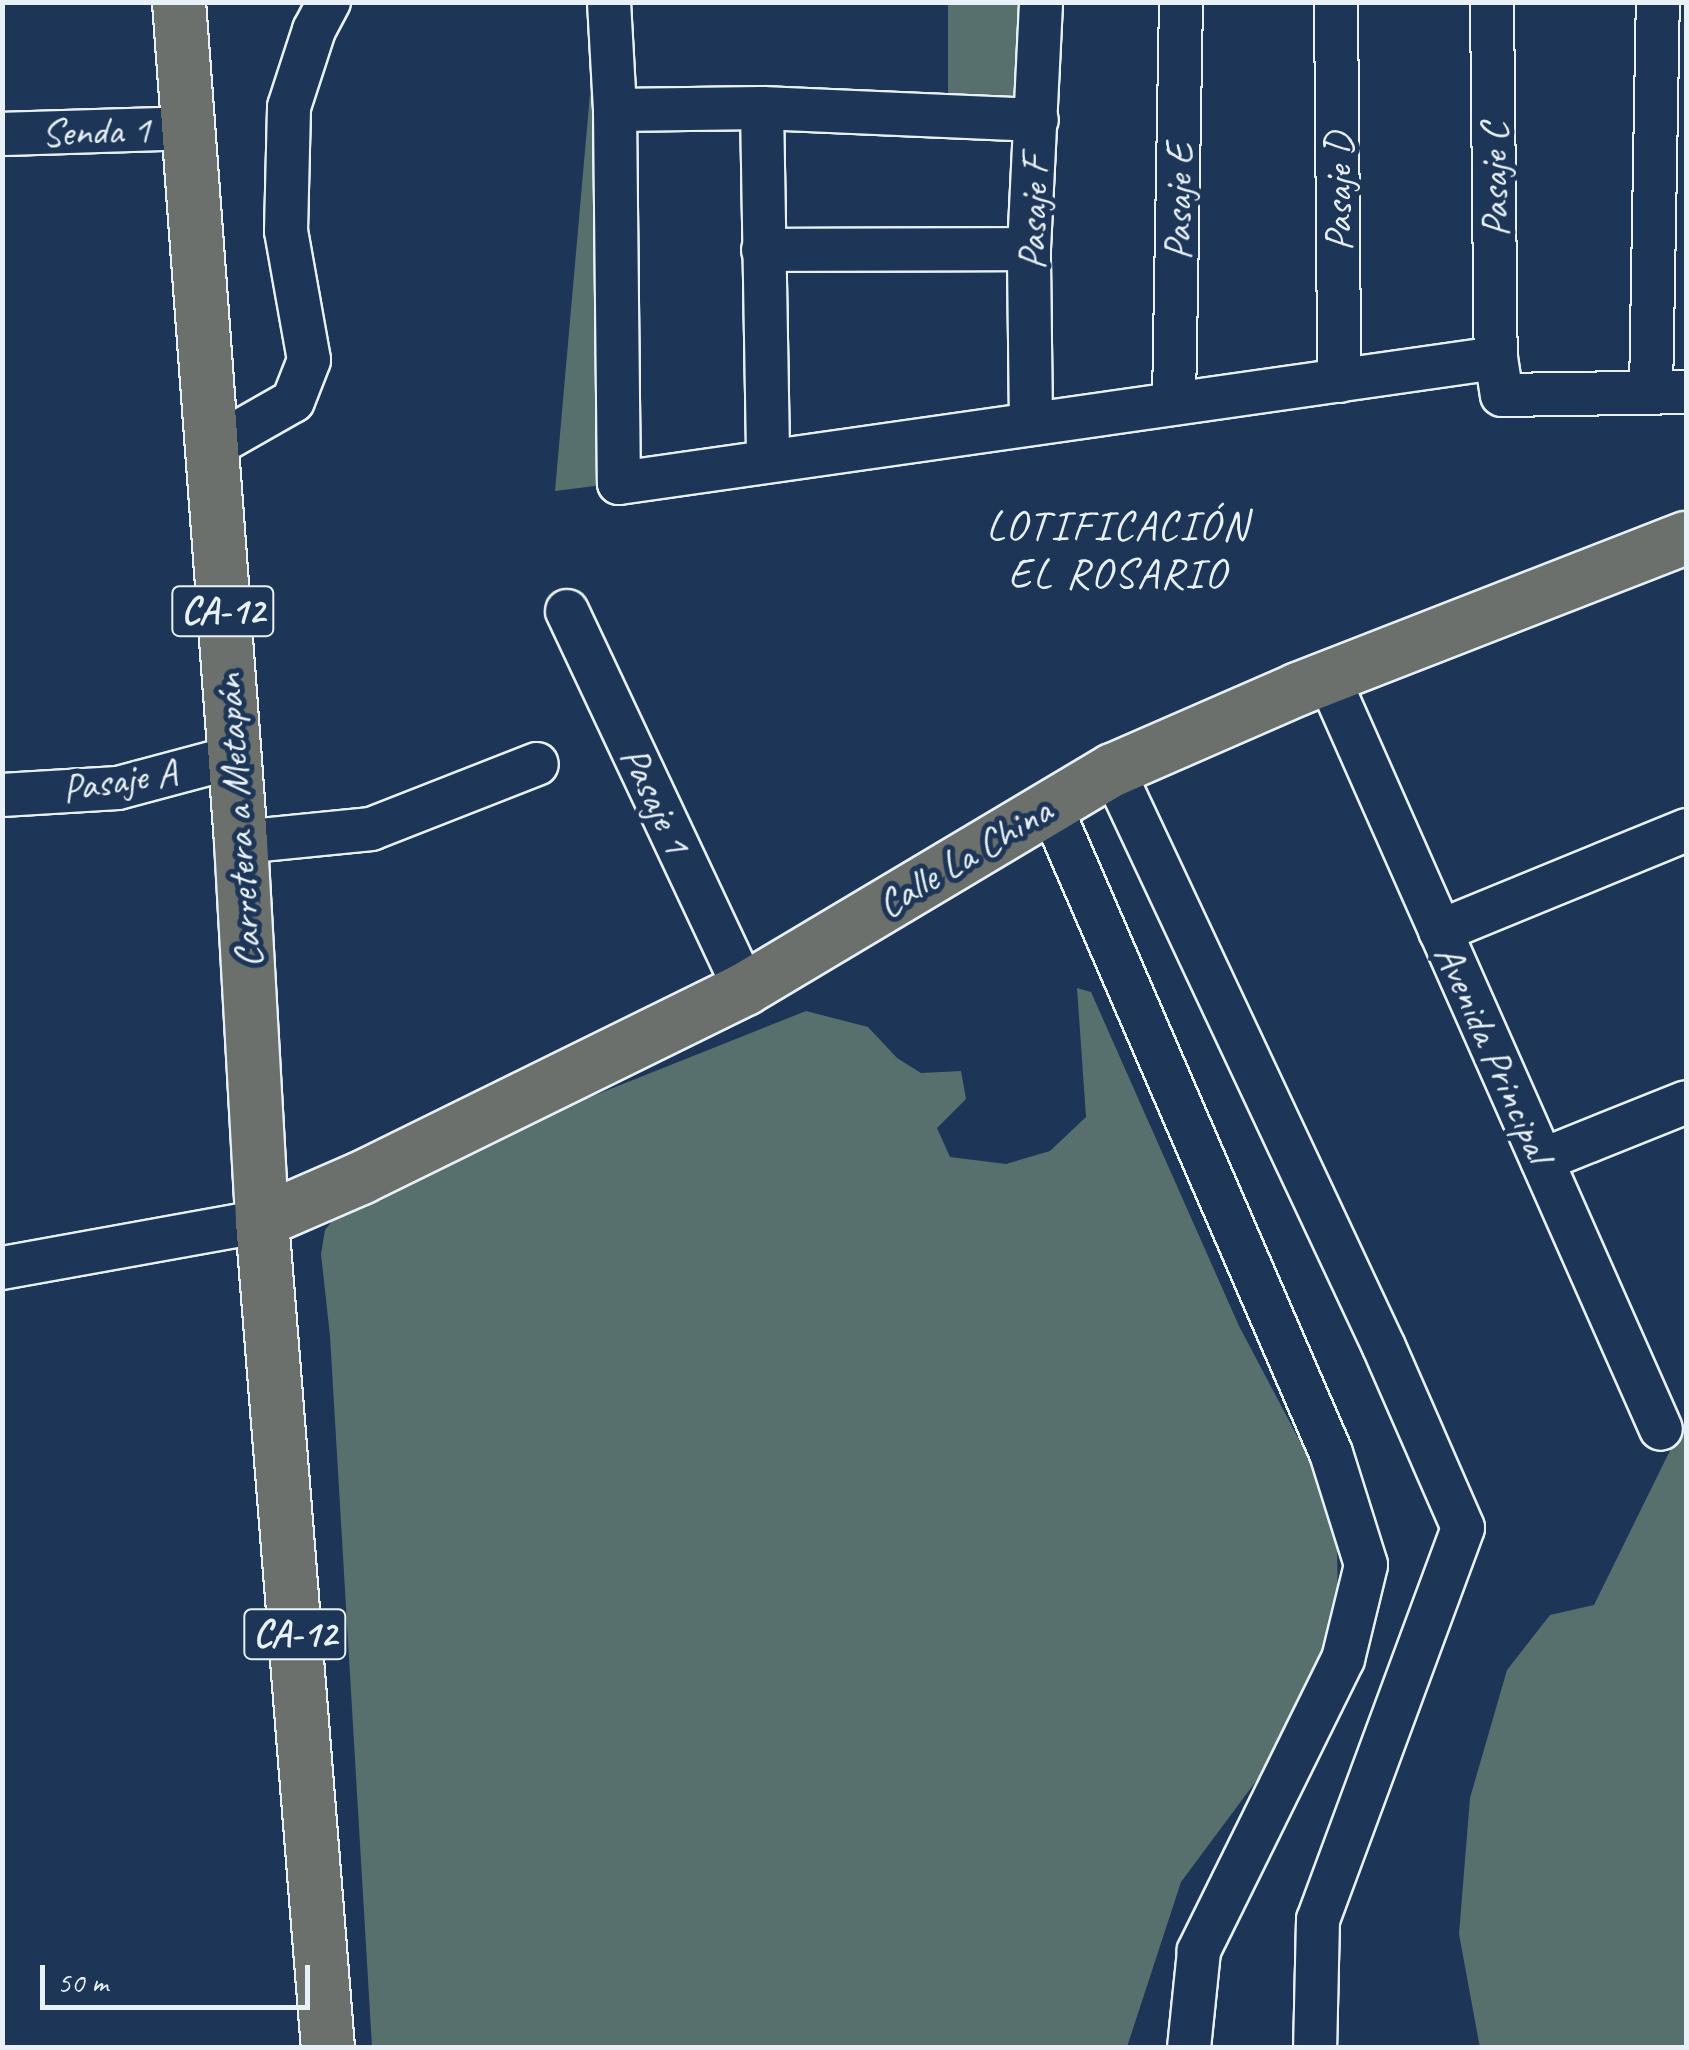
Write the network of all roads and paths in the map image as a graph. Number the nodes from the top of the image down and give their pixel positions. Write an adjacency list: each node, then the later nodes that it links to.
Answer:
1 (179, 2): 12 (main road, Carretera a Metapán / CA-12)
2 (329, 2): 21 (street)
3 (609, 2): 10 (street)
4 (1041, 2): 11 (street, Pasaje F)
5 (1181, 2): 19 (street, Pasaje E)
6 (1336, 2): 17 (street, Pasaje D)
7 (1492, 2): 16 (street, Pasaje C)
8 (1658, 2): 18 (street)
9 (762, 108): 10 (street); 11 (street); 15 (street)
10 (616, 110): 22 (street)
11 (1036, 120): 14 (street, Pasaje F)
12 (189, 128): 13 (street, Senda 1); 21 (main road, Carretera a Metapán / CA-12)
13 (2, 134)
14 (1030, 249): 15 (street); 20 (street, Pasaje F)
15 (763, 250): 22 (street)
16 (1496, 358): 17 (street); 18 (street)
17 (1339, 381): 19 (street)
18 (1669, 392)
19 (1174, 402): 20 (street)
20 (1031, 423): 22 (street)
21 (212, 447): 26 (main road, Carretera a Metapán / CA-12)
22 (768, 461)
23 (1686, 538): 25 (main road, Calle La China)
24 (568, 611): 34 (street, Pasaje 1)
25 (1328, 678): 28 (main road, Calle La China); 33 (street, Avenida Principal)
26 (234, 757): 29 (street, Pasaje A); 32 (main road, Carretera a Metapán / CA-12)
27 (537, 764): 32 (street)
28 (1113, 770): 30 (main road, Calle La China); 42 (street)
29 (2, 795)
30 (1050, 805): 34 (main road, Calle La China); 41 (street)
31 (1686, 830): 33 (street)
32 (241, 842): 37 (main road, Carretera a Metapán / CA-12)
33 (1440, 930): 36 (street, Avenida Principal)
34 (745, 989): 37 (main road, Calle La China)
35 (1686, 1102): 36 (street)
36 (1542, 1160): 39 (street, Avenida Principal)
37 (262, 1221): 38 (street); 40 (main road, CA-12)
38 (2, 1268)
39 (1661, 1429)
40 (328, 2048)
41 (1188, 2048)
42 (1315, 2048)

